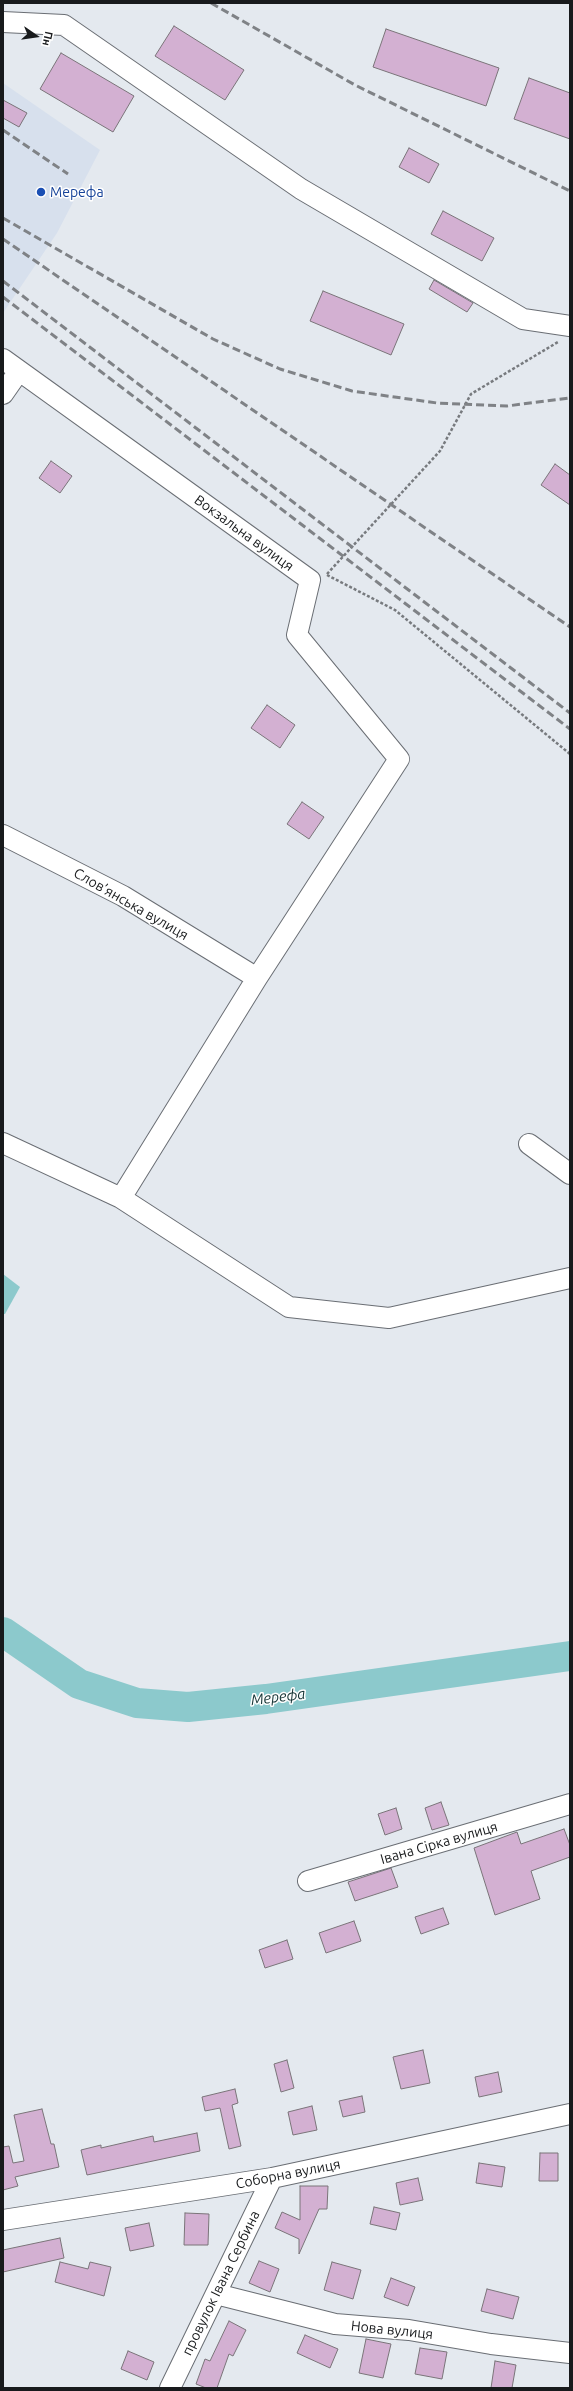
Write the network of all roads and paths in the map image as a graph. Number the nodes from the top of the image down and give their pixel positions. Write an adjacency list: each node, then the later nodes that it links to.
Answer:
1 (3, 22): 2 (street)
2 (567, 332): 6 (path)
3 (3, 359): 4 (street, Вокзальна вулиця)
4 (19, 371): 5 (street); 6 (street, Вокзальна вулиця)
5 (3, 394)
6 (318, 577): 7 (path); 9 (street)
7 (570, 754)
8 (3, 835): 9 (street, Слов’янська вулиця)
9 (257, 978): 13 (street)
10 (3, 1143): 13 (street)
11 (530, 1144): 12 (street)
12 (570, 1174)
13 (121, 1198): 14 (street)
14 (570, 1278)
15 (570, 1804): 16 (street, Івана Сірка вулиця)
16 (308, 1881)
17 (570, 2114): 18 (street, Соборна вулиця)
18 (272, 2178): 19 (street, Соборна вулиця); 20 (street, провулок Івана Сербина)
19 (3, 2220)
20 (216, 2294): 21 (street, Нова вулиця); 22 (street, провулок Івана Сербина)
21 (570, 2354)
22 (170, 2388)

